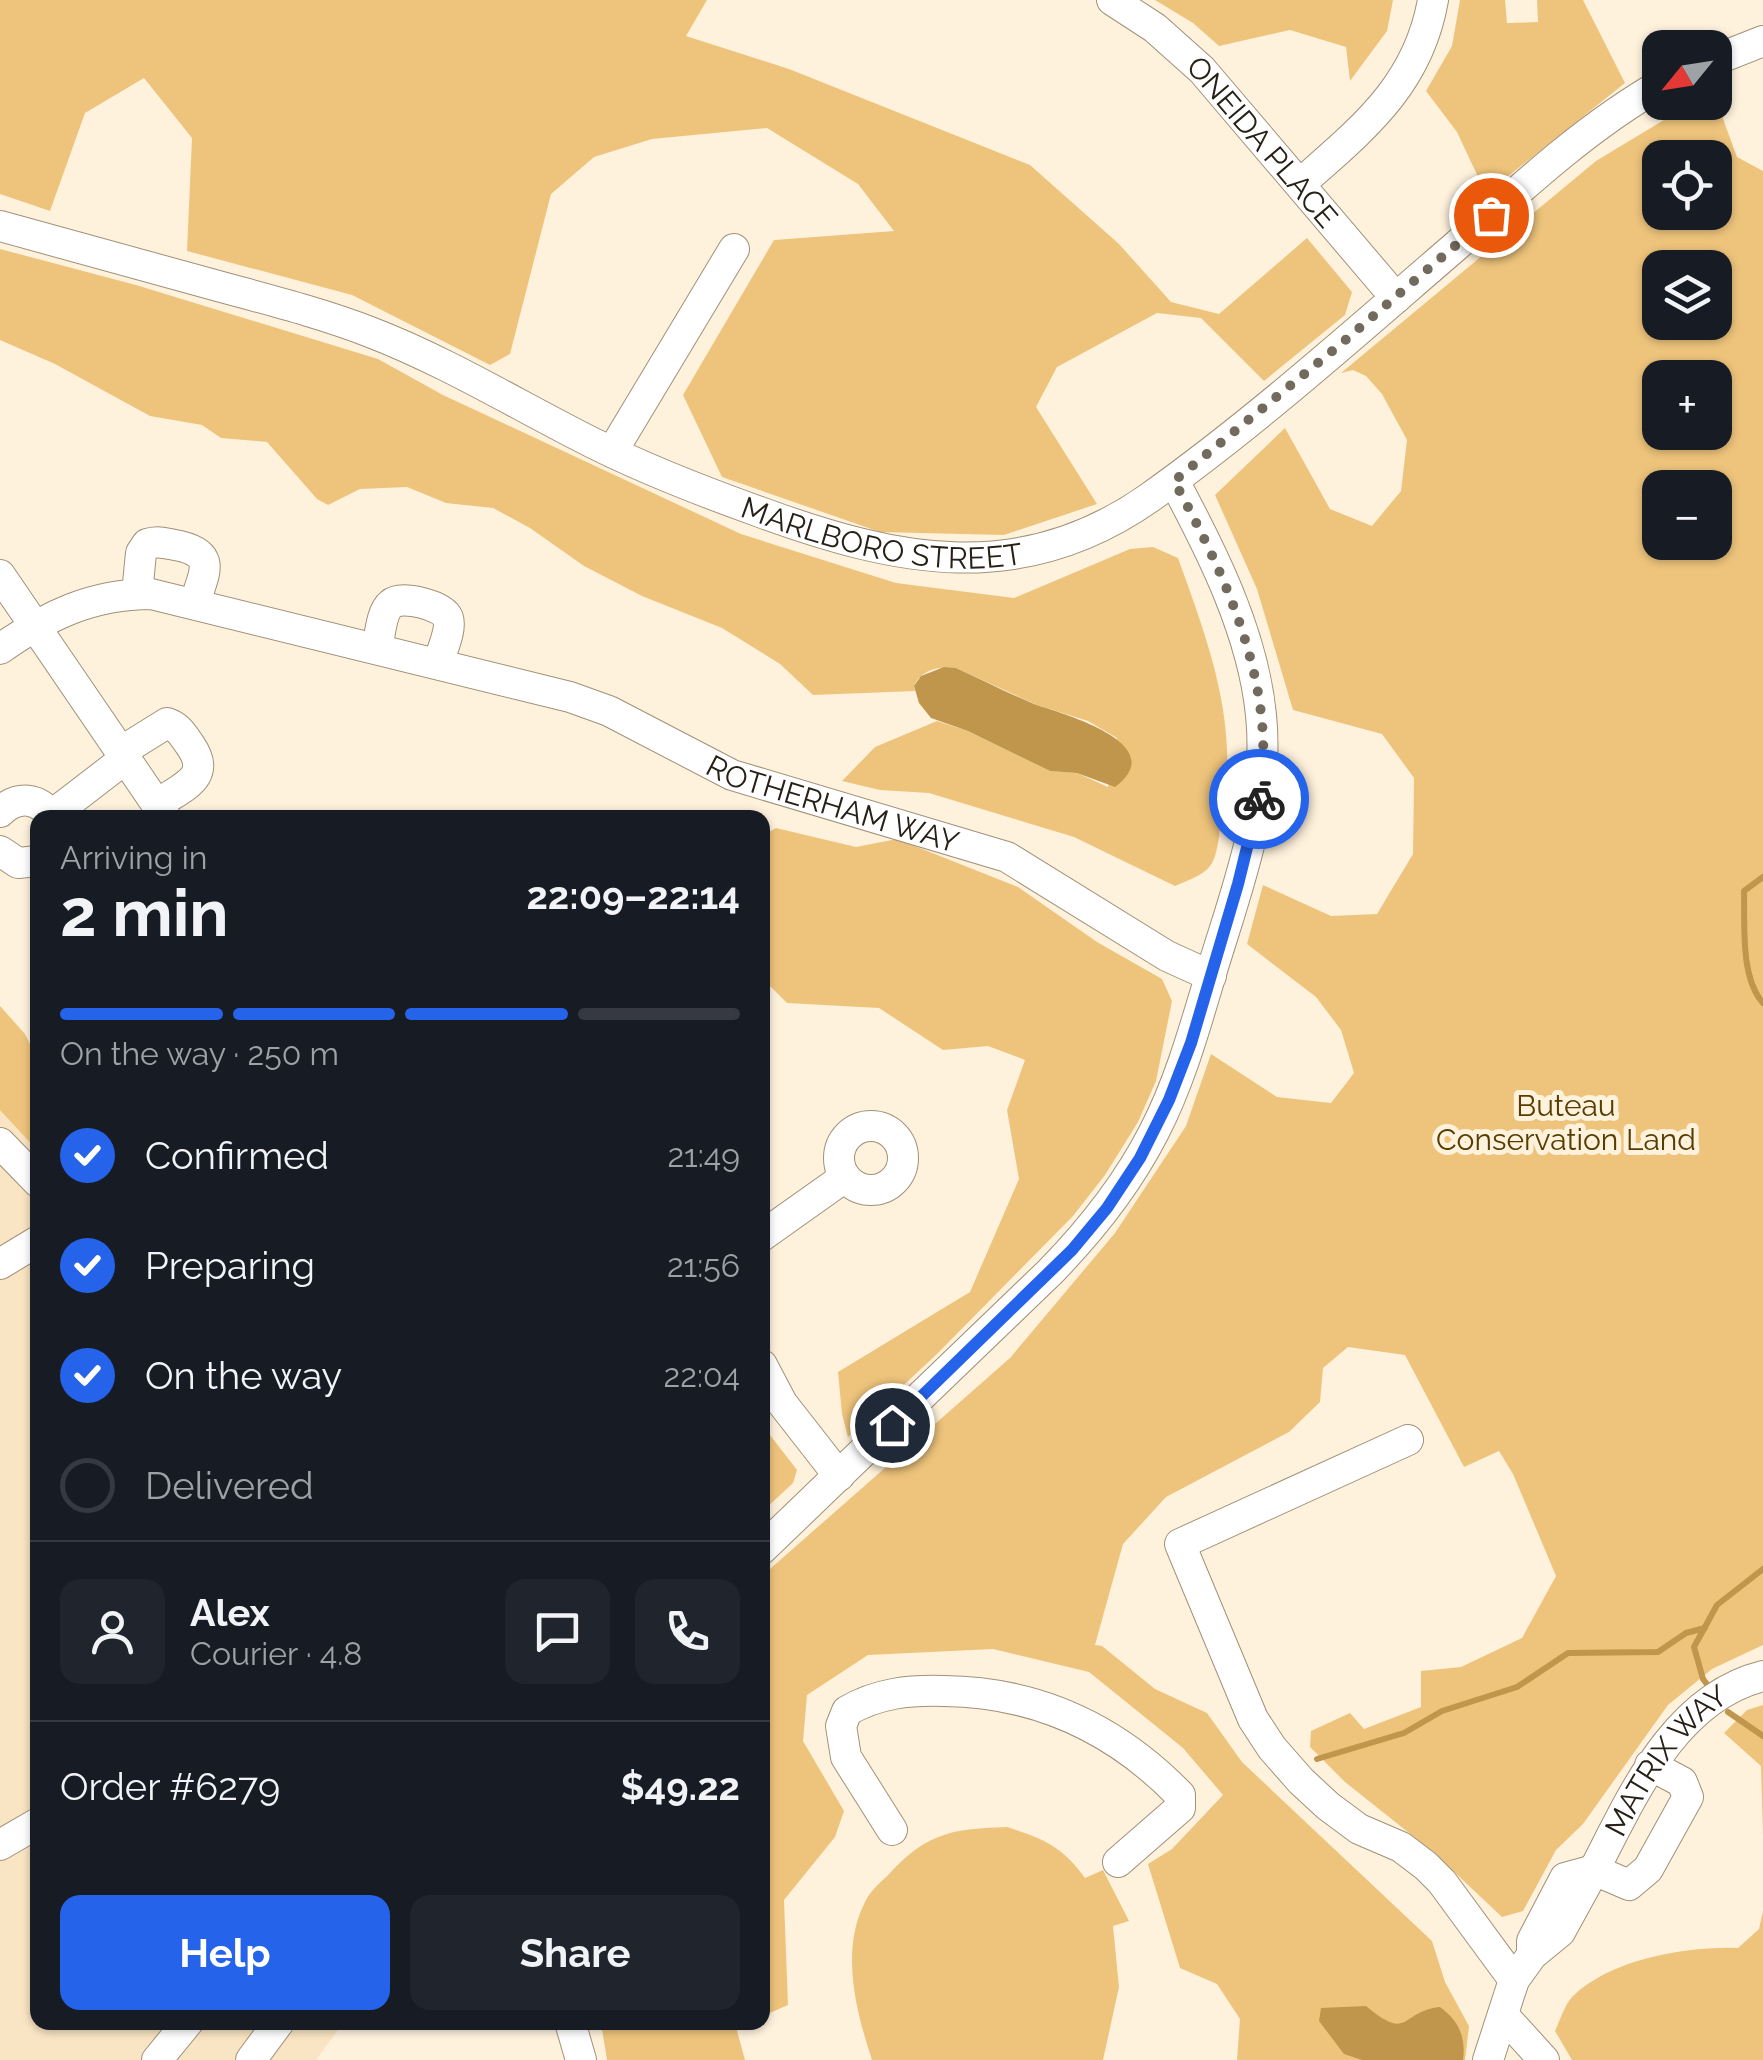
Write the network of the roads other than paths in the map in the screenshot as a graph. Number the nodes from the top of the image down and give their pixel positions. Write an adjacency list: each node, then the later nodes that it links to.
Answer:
1 (1112, 0): 6 (street, ONEIDA PLACE)
2 (1433, 0): 6 (street)
3 (1763, 41): 4 (street)
4 (1732, 53)
5 (1642, 98): 9 (street, MARLBORO STREET)
6 (1300, 184): 9 (street, ONEIDA PLACE)
7 (0, 226): 10 (street, MARLBORO STREET)
8 (734, 249): 10 (street)
9 (1396, 298): 11 (street, MARLBORO STREET)
10 (612, 452): 11 (street, MARLBORO STREET)
11 (1174, 481): 27 (street)
12 (0, 575): 15 (street)
13 (136, 594): 14 (street, ROTHERHAM WAY); 14 (street); 15 (street, ROTHERHAM WAY)
14 (195, 603): 16 (street, ROTHERHAM WAY)
15 (35, 625): 17 (street, ROTHERHAM WAY); 19 (street)
16 (377, 648): 18 (street, ROTHERHAM WAY); 18 (street)
17 (0, 650)
18 (438, 664): 27 (street, ROTHERHAM WAY)
19 (124, 755): 21 (street); 22 (street); 23 (street)
20 (47, 810): 24 (street)
21 (60, 810)
22 (161, 810)
23 (163, 810)
24 (0, 812)
25 (0, 851): 26 (street)
26 (30, 862)
27 (1210, 976): 36 (street)
28 (0, 1143): 29 (street)
29 (30, 1174)
30 (845, 1176): 31 (street)
31 (770, 1230)
32 (30, 1246): 33 (street)
33 (0, 1264)
34 (770, 1380): 36 (street)
35 (1408, 1440): 45 (street)
36 (839, 1476): 37 (street)
37 (770, 1541)
38 (1763, 1676): 39 (street, MATRIX WAY)
39 (1650, 1765): 44 (street, MATRIX WAY); 44 (street)
40 (30, 1828): 42 (street)
41 (892, 1830): 43 (street)
42 (0, 1845)
43 (1118, 1862)
44 (1594, 1870): 45 (street, MATRIX WAY)
45 (1514, 1980): 46 (street, MATRIX WAY)
46 (1503, 2015): 53 (street, MATRIX WAY); 54 (street)
47 (181, 2030): 50 (street)
48 (273, 2030): 51 (street)
49 (572, 2030): 52 (street)
50 (157, 2060)
51 (251, 2060)
52 (581, 2060)
53 (1488, 2060)
54 (1544, 2060)

